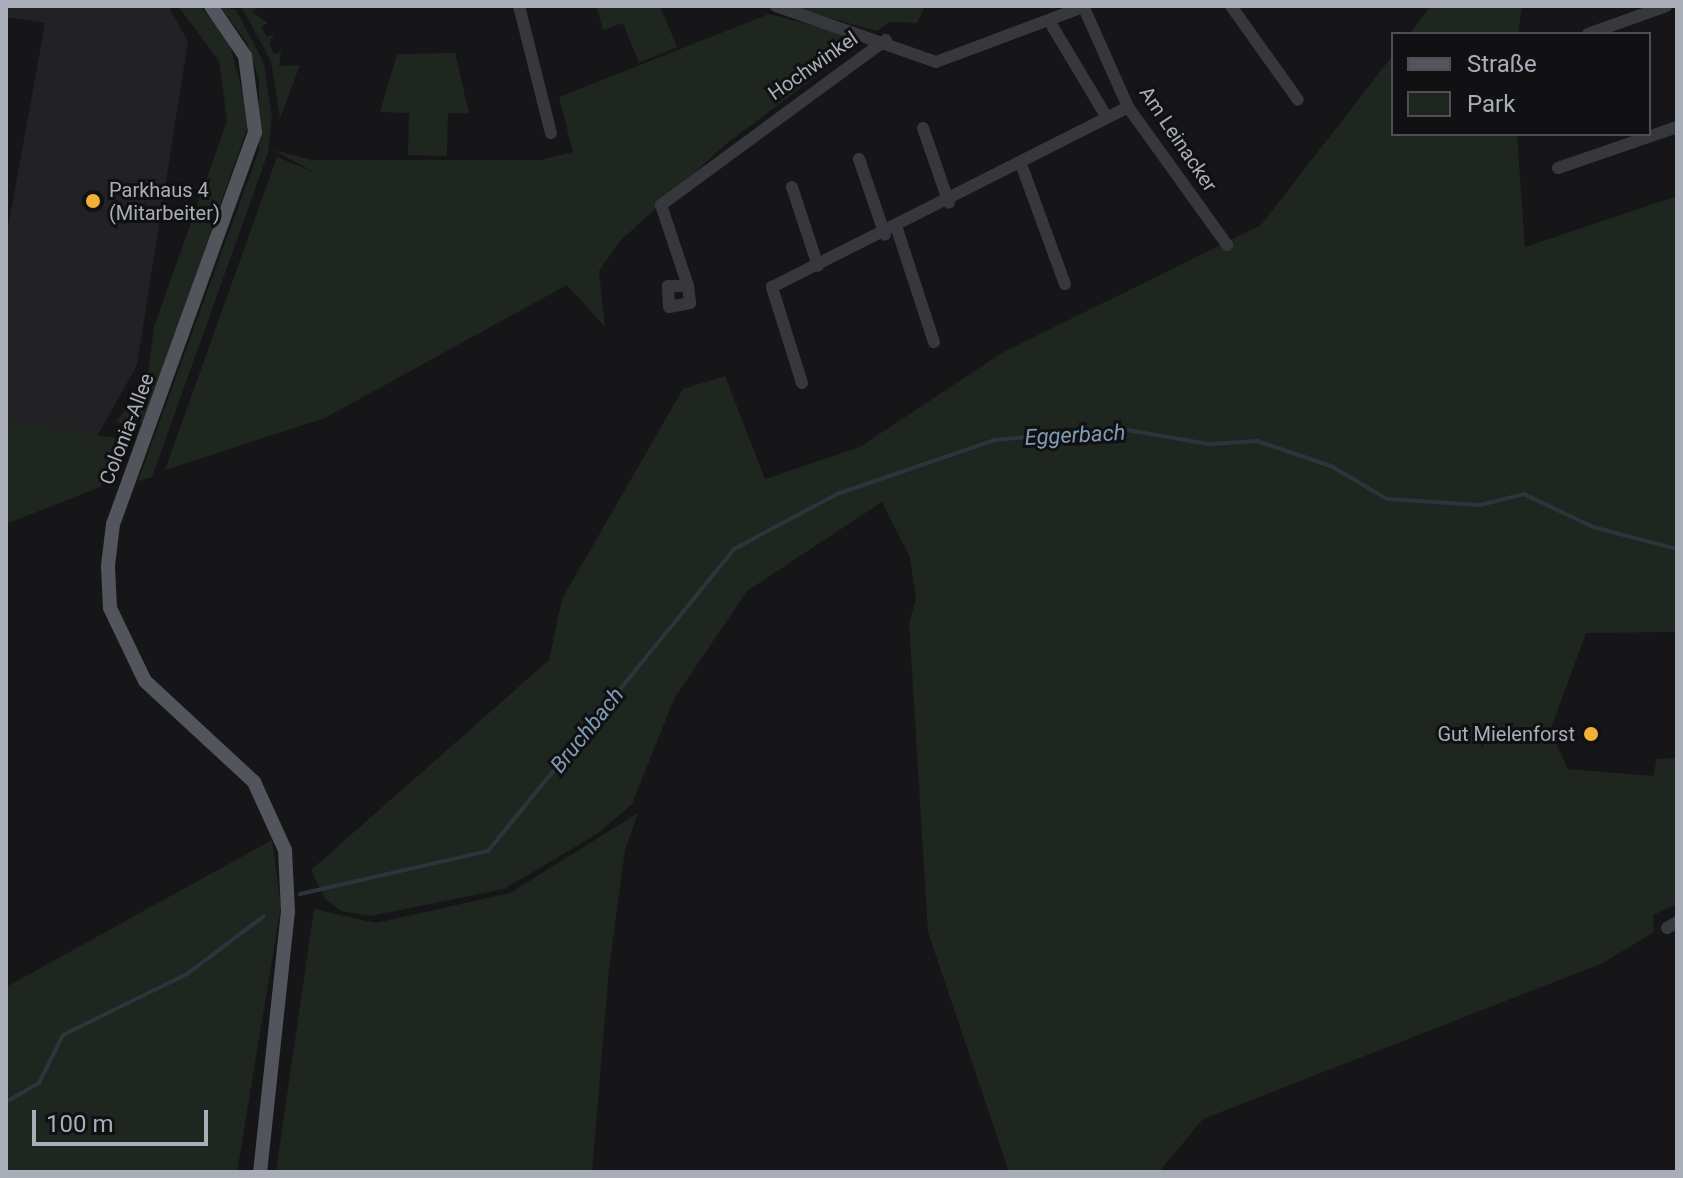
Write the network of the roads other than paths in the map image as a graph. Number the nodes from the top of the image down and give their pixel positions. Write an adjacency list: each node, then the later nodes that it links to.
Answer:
1 (211, 6): 30 (main road, Colonia-Allee)
2 (519, 6): 15 (street)
3 (776, 6): 9 (street)
4 (1231, 6): 10 (street)
5 (1666, 6): 8 (street)
6 (1085, 7): 7 (street, Hochwinkel); 11 (street, Am Leinacker)
7 (1051, 24): 9 (street, Hochwinkel); 12 (street)
8 (1594, 32)
9 (886, 40): 27 (street, Hochwinkel)
10 (1298, 100)
11 (1128, 107): 12 (street); 24 (street, Am Leinacker)
12 (1106, 116): 19 (street)
13 (1677, 127): 17 (street)
14 (923, 128): 22 (street)
15 (551, 133)
16 (1651, 136): 20 (street)
17 (1651, 136)
18 (859, 159): 23 (street)
19 (1021, 164): 22 (street); 26 (street)
20 (1558, 168)
21 (792, 187): 25 (street)
22 (949, 203): 23 (street)
23 (891, 232): 25 (street); 28 (street)
24 (1227, 245)
25 (818, 266): 29 (street)
26 (1065, 284)
27 (688, 286)
28 (934, 342)
29 (802, 383)
30 (260, 1172)

